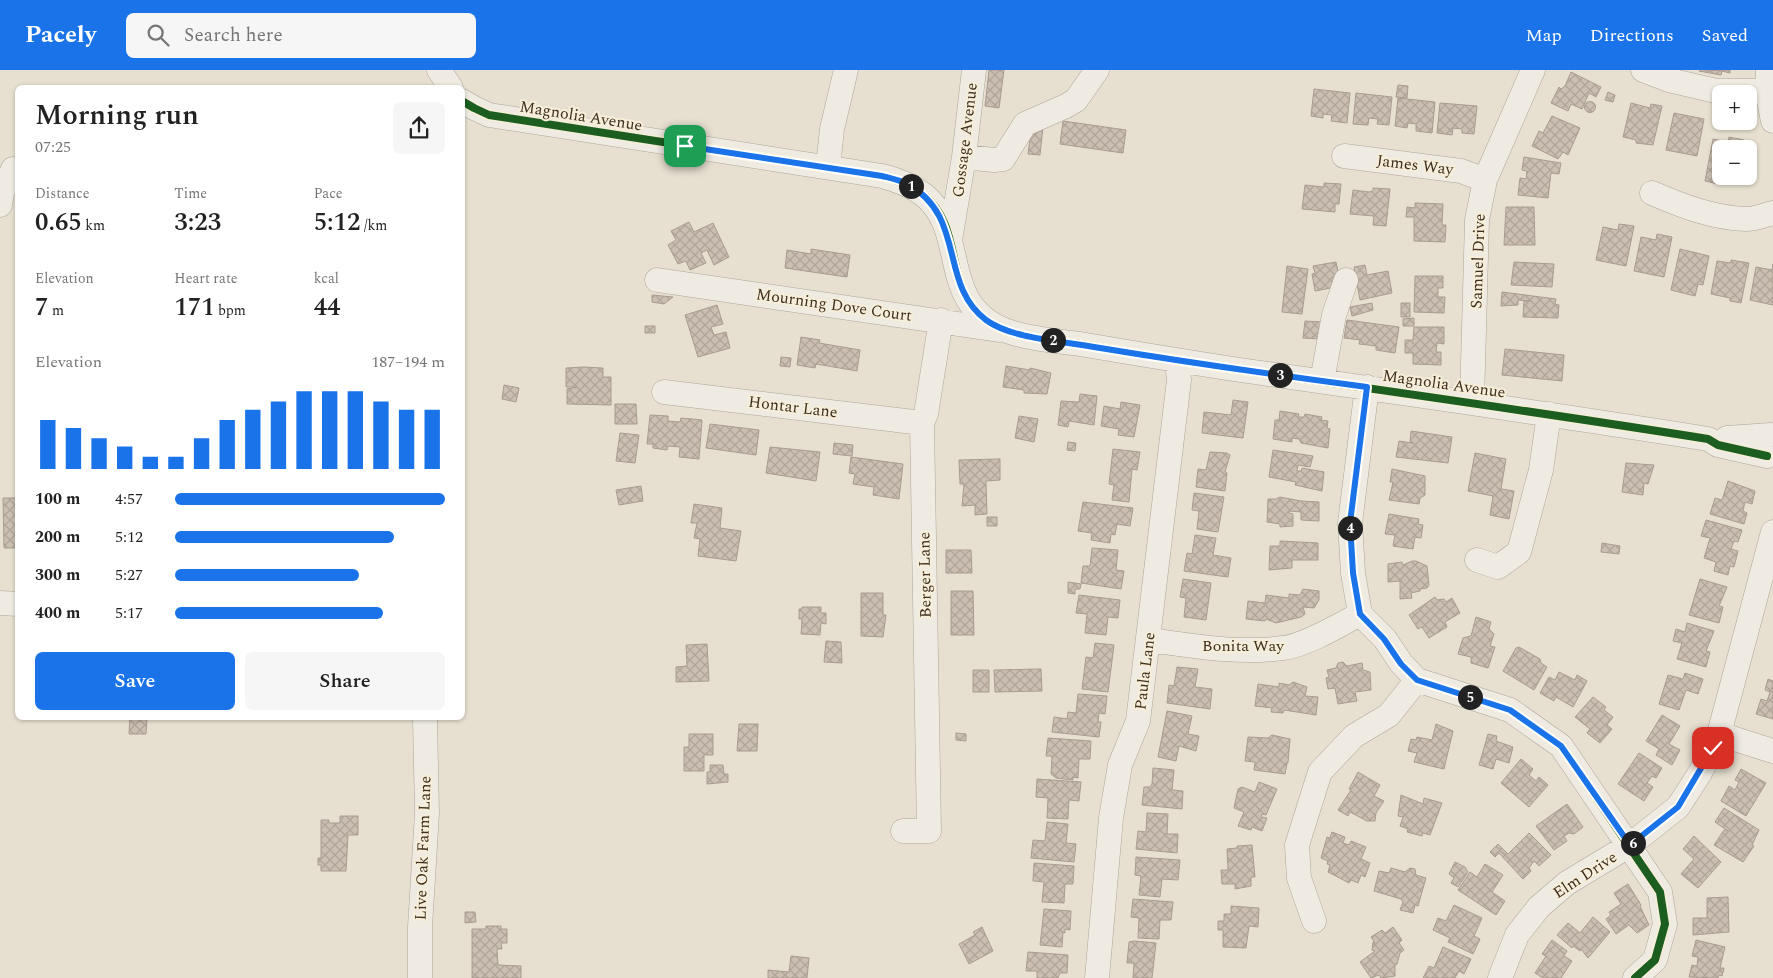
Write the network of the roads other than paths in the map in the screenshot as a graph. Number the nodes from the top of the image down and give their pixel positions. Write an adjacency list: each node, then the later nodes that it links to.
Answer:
1 (846, 70): 11 (street)
2 (974, 70): 10 (street, Gossage Avenue)
3 (1097, 70): 10 (street)
4 (1533, 70): 13 (street, Samuel Drive)
5 (1643, 70): 6 (street)
6 (1767, 81): 8 (street)
7 (465, 102): 11 (street, Magnolia Avenue)
8 (1773, 121)
9 (1344, 156): 13 (street, James Way)
10 (964, 157): 17 (street, Gossage Avenue)
11 (828, 167): 17 (street, Magnolia Avenue)
12 (10, 169): 15 (street)
13 (1485, 180): 26 (street, Samuel Drive)
14 (1652, 193): 16 (street)
15 (0, 206)
16 (1773, 213)
17 (950, 240): 21 (street, Magnolia Avenue)
18 (657, 280): 20 (street, Mourning Dove Court)
19 (1346, 280): 23 (street)
20 (941, 320): 21 (street, Mourning Dove Court); 28 (street, Berger Lane)
21 (1011, 332): 22 (street, Magnolia Avenue)
22 (1176, 360): 23 (street, Magnolia Avenue); 35 (street, Paula Lane)
23 (1322, 381): 24 (street, Magnolia Avenue)
24 (1367, 387): 26 (street, Magnolia Avenue); 34 (street)
25 (664, 392): 28 (street, Hontar Lane)
26 (1472, 402): 27 (street, Magnolia Avenue)
27 (1550, 414): 29 (street, Magnolia Avenue); 31 (street)
28 (922, 423): 40 (street, Berger Lane)
29 (1771, 448)
30 (1773, 532): 38 (street, Elm Drive)
31 (1477, 560)
32 (0, 603): 33 (street)
33 (15, 604)
34 (1360, 614): 35 (street, Bonita Way); 36 (street)
35 (1149, 640): 44 (street, Paula Lane)
36 (1417, 680): 41 (street); 42 (street)
37 (426, 720): 43 (street, Live Oak Farm Lane)
38 (1719, 734): 39 (street); 41 (street, Elm Drive)
39 (1773, 751)
40 (903, 831)
41 (1630, 845): 45 (street, Elm Drive); 46 (street)
42 (1314, 921)
43 (420, 978)
44 (1097, 978)
45 (1500, 978)
46 (1635, 978)

